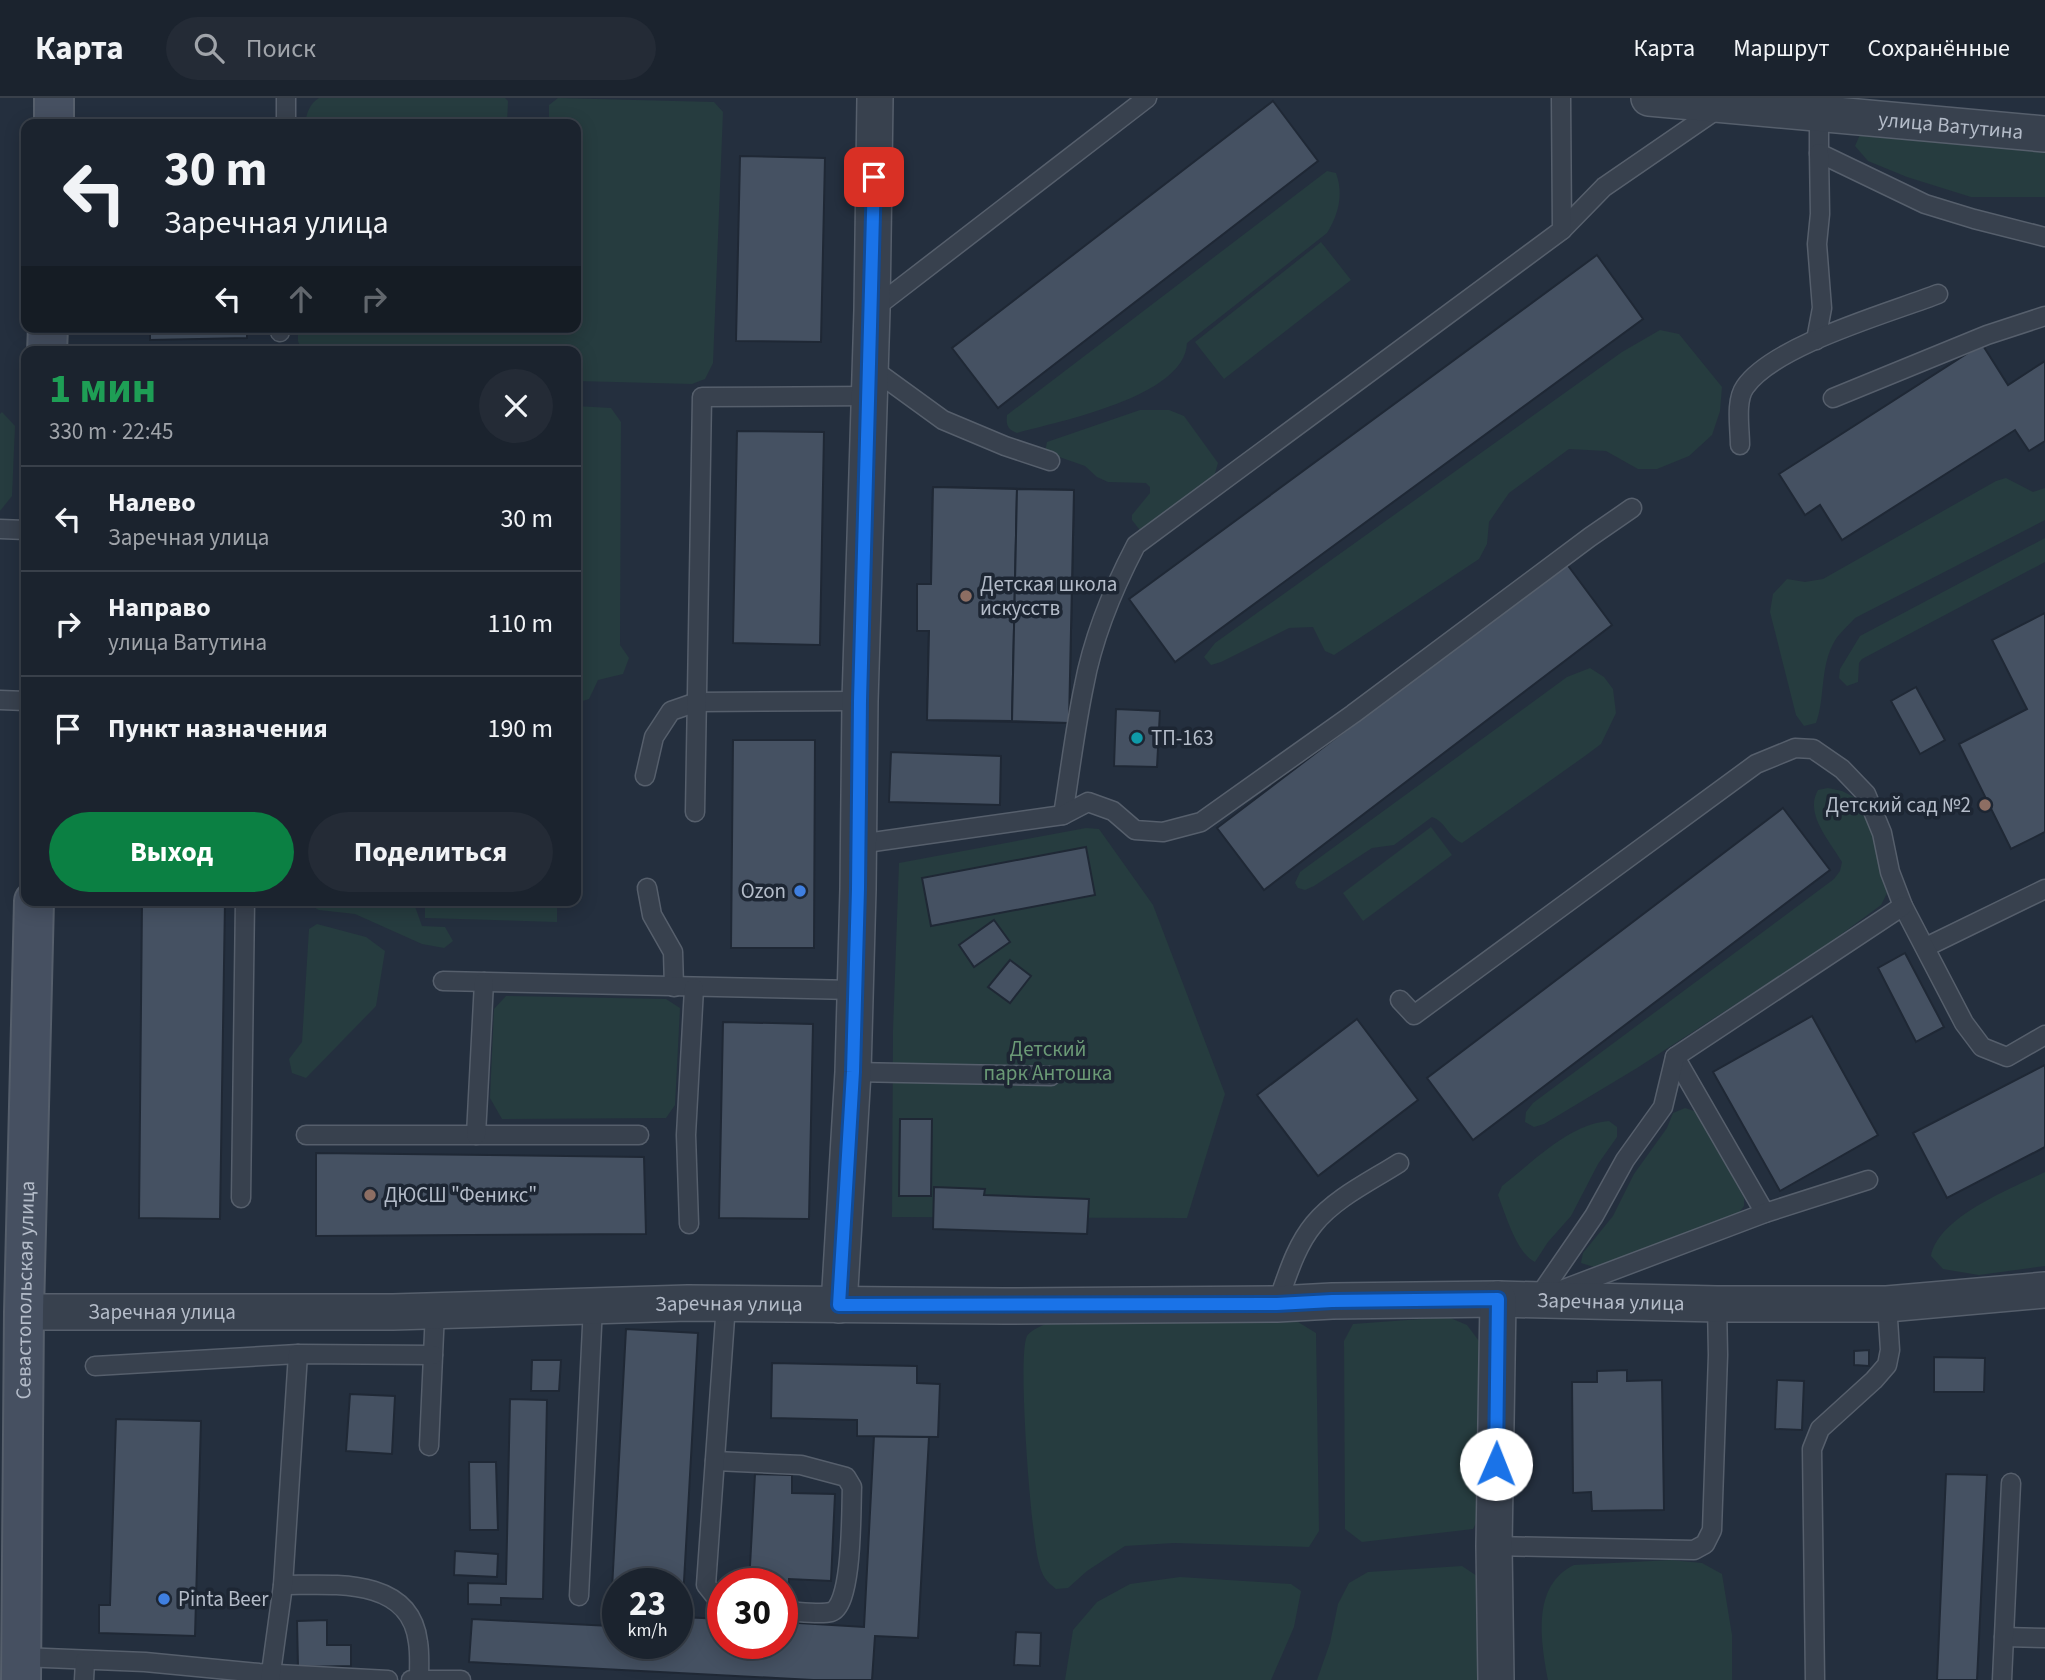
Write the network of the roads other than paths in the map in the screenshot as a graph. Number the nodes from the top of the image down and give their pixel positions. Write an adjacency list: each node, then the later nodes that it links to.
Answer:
1 (54, 98): 9 (main road)
2 (286, 98): 10 (lane)
3 (875, 98): 16 (street)
4 (1147, 98): 16 (lane)
5 (1561, 98): 13 (lane)
6 (1649, 98): 7 (street, улица Ватутина)
7 (1721, 106): 8 (street, улица Ватутина); 13 (lane)
8 (1819, 113): 11 (street, улица Ватутина); 12 (lane)
9 (54, 119)
10 (286, 119)
11 (2045, 134)
12 (1819, 153): 14 (lane); 18 (lane)
13 (1562, 230): 32 (lane)
14 (2045, 237)
15 (1938, 294): 18 (lane)
16 (872, 310): 19 (street)
17 (2045, 316): 20 (lane)
18 (1816, 340): 21 (lane)
19 (869, 381): 22 (lane); 28 (street); 29 (lane)
20 (1833, 398)
21 (1740, 445)
22 (1050, 461)
23 (1632, 508): 32 (lane)
24 (0, 529): 25 (lane)
25 (21, 530)
26 (0, 700): 27 (lane)
27 (21, 701)
28 (860, 701): 29 (lane); 33 (street)
29 (696, 702): 30 (lane); 31 (lane)
30 (645, 776)
31 (695, 812)
32 (1063, 815): 33 (lane)
33 (859, 844): 44 (street)
34 (647, 888): 42 (lane)
35 (2045, 889): 39 (lane)
36 (34, 906): 67 (main road, Севастопольская улица)
37 (246, 906): 55 (lane)
38 (1903, 906): 39 (lane); 45 (lane); 47 (lane)
39 (1927, 947): 46 (lane)
40 (443, 981): 41 (lane)
41 (484, 982): 42 (lane); 51 (lane)
42 (674, 987): 43 (lane)
43 (694, 988): 44 (lane); 57 (lane)
44 (854, 989): 48 (street)
45 (1400, 1000)
46 (2045, 1035)
47 (1675, 1057): 56 (lane); 60 (lane)
48 (853, 1072): 49 (lane); 65 (street)
49 (1051, 1076)
50 (306, 1135): 51 (lane)
51 (476, 1135): 52 (lane)
52 (639, 1135)
53 (1399, 1163): 62 (lane)
54 (1868, 1180): 56 (lane)
55 (241, 1198)
56 (1765, 1213): 60 (lane)
57 (689, 1224)
58 (2045, 1290): 64 (street, Заречная улица)
59 (1498, 1299): 60 (street, Заречная улица); 62 (street, Заречная улица); 75 (street)
60 (1537, 1299): 63 (street, Заречная улица)
61 (726, 1304): 65 (street, Заречная улица); 66 (street, Заречная улица); 73 (lane)
62 (1277, 1304): 65 (street, Заречная улица)
63 (1717, 1304): 64 (street, Заречная улица); 75 (lane)
64 (1887, 1304): 91 (lane)
65 (839, 1305)
66 (593, 1306): 68 (street, Заречная улица); 78 (lane)
67 (12, 1311): 68 (street, Заречная улица); 83 (main road, Севастопольская улица)
68 (435, 1311): 70 (lane)
69 (298, 1354): 70 (lane); 71 (lane); 77 (lane)
70 (433, 1355): 72 (lane)
71 (94, 1366)
72 (429, 1446)
73 (715, 1461): 76 (lane); 79 (lane)
74 (2011, 1483): 80 (lane)
75 (1494, 1546): 90 (street)
76 (707, 1568)
77 (283, 1584): 84 (lane); 88 (lane)
78 (579, 1595)
79 (798, 1611)
80 (2004, 1637): 81 (lane); 92 (lane)
81 (2045, 1638)
82 (85, 1661): 83 (lane); 84 (lane); 85 (lane)
83 (21, 1669)
84 (270, 1676): 86 (lane)
85 (84, 1680)
86 (388, 1680)
87 (411, 1680): 88 (lane)
88 (419, 1680): 89 (lane)
89 (461, 1680)
90 (1496, 1680)
91 (1815, 1680)
92 (2002, 1680)

